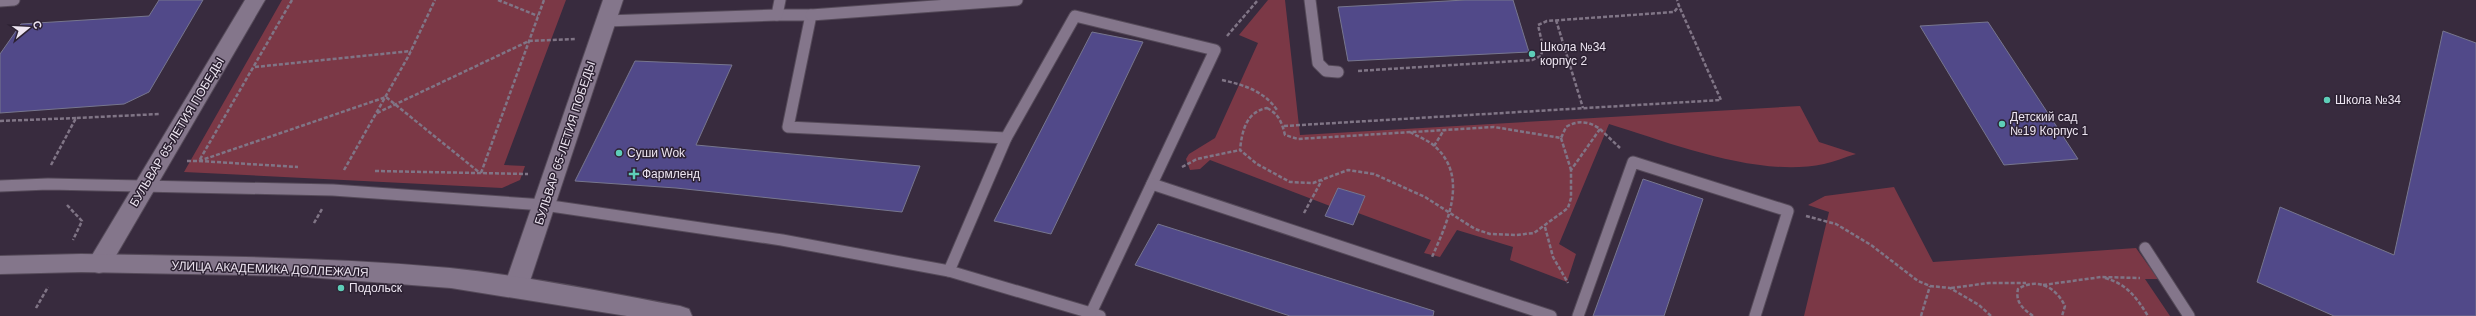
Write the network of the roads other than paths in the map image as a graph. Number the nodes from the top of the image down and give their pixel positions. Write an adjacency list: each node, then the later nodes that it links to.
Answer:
1 (14, 0): 7 (lane)
2 (255, 0): 15 (street, БУЛЬВАР 65-ЛЕТИЯ ПОБЕДЫ)
3 (613, 0): 10 (street, БУЛЬВАР 65-ЛЕТИЯ ПОБЕДЫ)
4 (780, 0): 9 (lane)
5 (1017, 0): 8 (lane)
6 (1310, 0): 11 (lane)
7 (0, 1)
8 (811, 14): 9 (lane); 12 (lane)
9 (777, 15): 10 (lane)
10 (603, 29): 16 (street, БУЛЬВАР 65-ЛЕТИЯ ПОБЕДЫ)
11 (1338, 72)
12 (1006, 138): 13 (lane); 20 (lane)
13 (1152, 184): 23 (lane); 24 (lane)
14 (0, 186): 15 (lane)
15 (146, 186): 16 (lane); 18 (street, БУЛЬВАР 65-ЛЕТИЯ ПОБЕДЫ)
16 (544, 205): 20 (lane); 21 (street, БУЛЬВАР 65-ЛЕТИЯ ПОБЕДЫ)
17 (2146, 248): 27 (lane)
18 (99, 264): 19 (street, УЛИЦА АКАДЕМИКА ДОЛЛЕЖАЛЯ); 21 (street, УЛИЦА АКАДЕМИКА ДОЛЛЕЖАЛЯ)
19 (0, 265)
20 (949, 271): 23 (lane)
21 (516, 287): 22 (street, УЛИЦА АКАДЕМИКА ДОЛЛЕЖАЛЯ)
22 (667, 314)
23 (1096, 314)
24 (1551, 316)
25 (1578, 316): 26 (lane)
26 (1755, 316)
27 (2189, 316)

